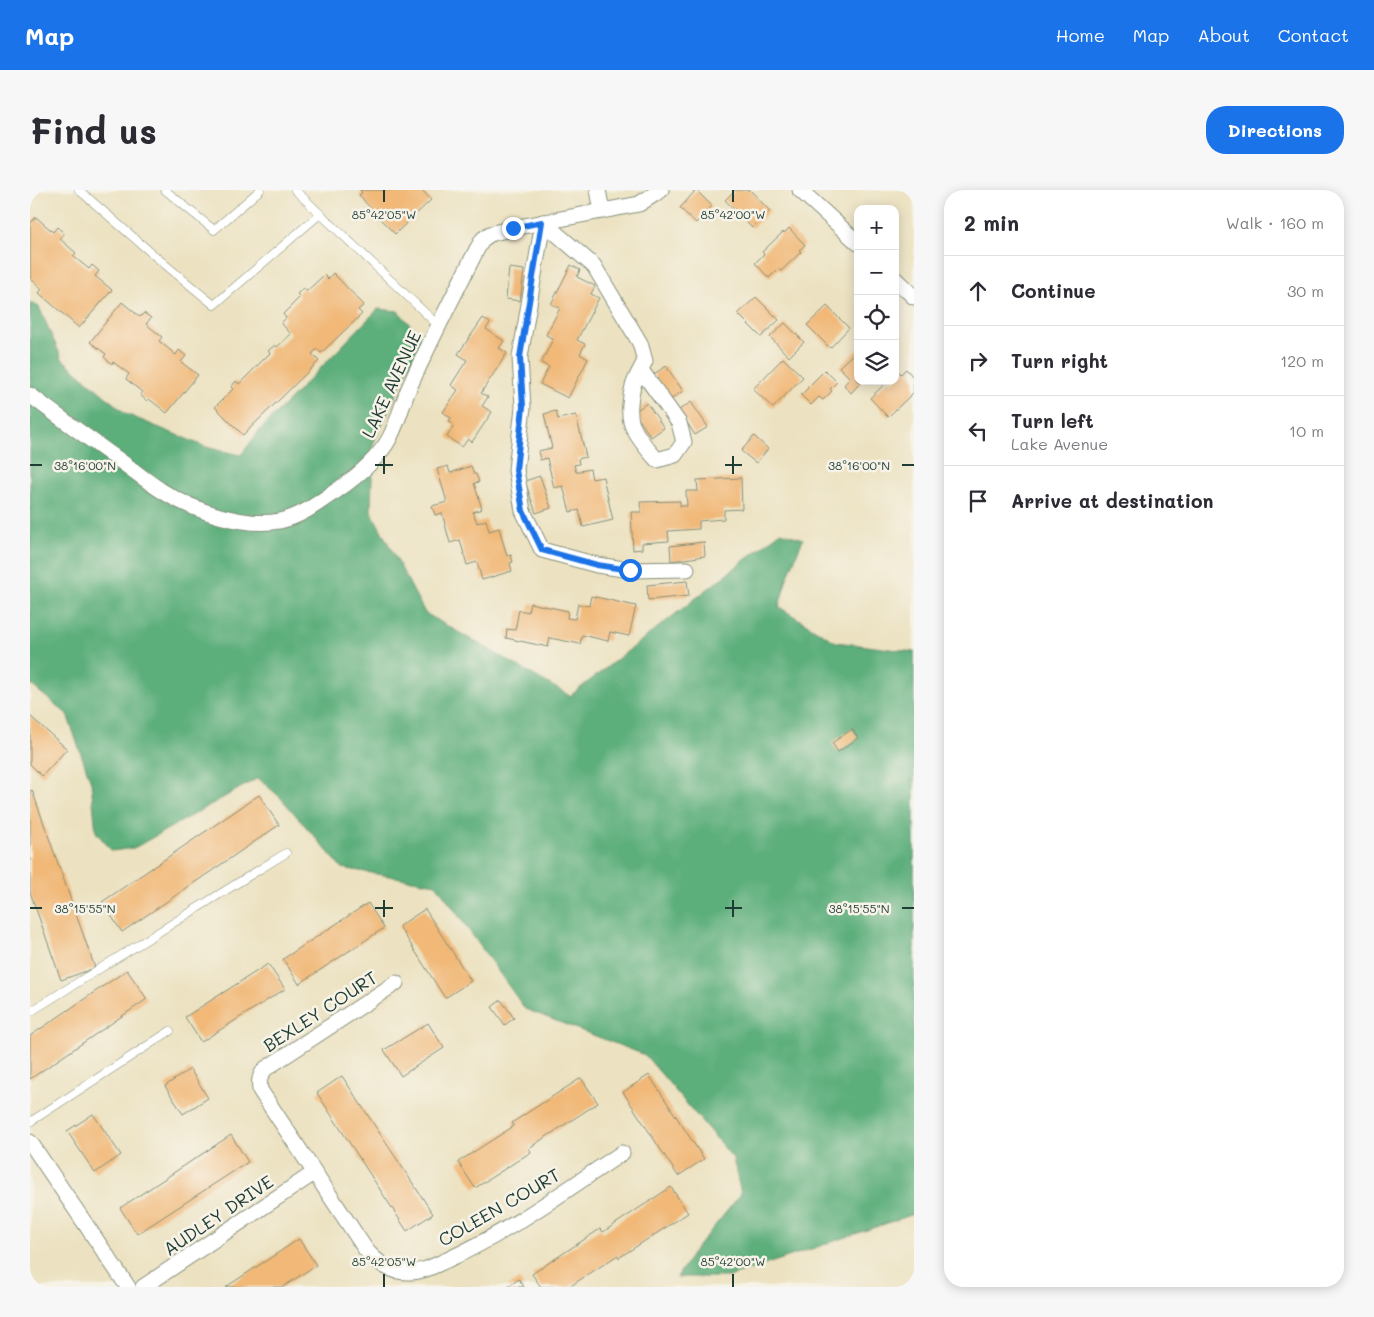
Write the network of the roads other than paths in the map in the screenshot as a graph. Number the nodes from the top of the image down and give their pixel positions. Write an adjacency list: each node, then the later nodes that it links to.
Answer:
1 (79, 190): 9 (lane)
2 (165, 190): 3 (lane)
3 (260, 190)
4 (295, 190): 9 (lane)
5 (598, 190): 8 (street)
6 (661, 190): 8 (street, LAKE AVENUE)
7 (801, 190): 11 (street)
8 (602, 211): 10 (street, LAKE AVENUE)
9 (320, 214): 14 (lane)
10 (542, 222): 14 (street, LAKE AVENUE); 15 (street); 17 (street)
11 (854, 239)
12 (899, 283): 13 (street)
13 (914, 297)
14 (439, 326): 16 (street, LAKE AVENUE)
15 (641, 370): 15 (street)
16 (30, 395)
17 (687, 569)
18 (286, 852): 20 (lane)
19 (396, 983): 25 (street, BEXLEY COURT)
20 (30, 1012)
21 (170, 1031): 22 (lane)
22 (30, 1122)
23 (30, 1142): 26 (street)
24 (622, 1153): 25 (street, COLEEN COURT)
25 (314, 1173): 27 (street, AUDLEY DRIVE)
26 (128, 1287)
27 (143, 1287)

